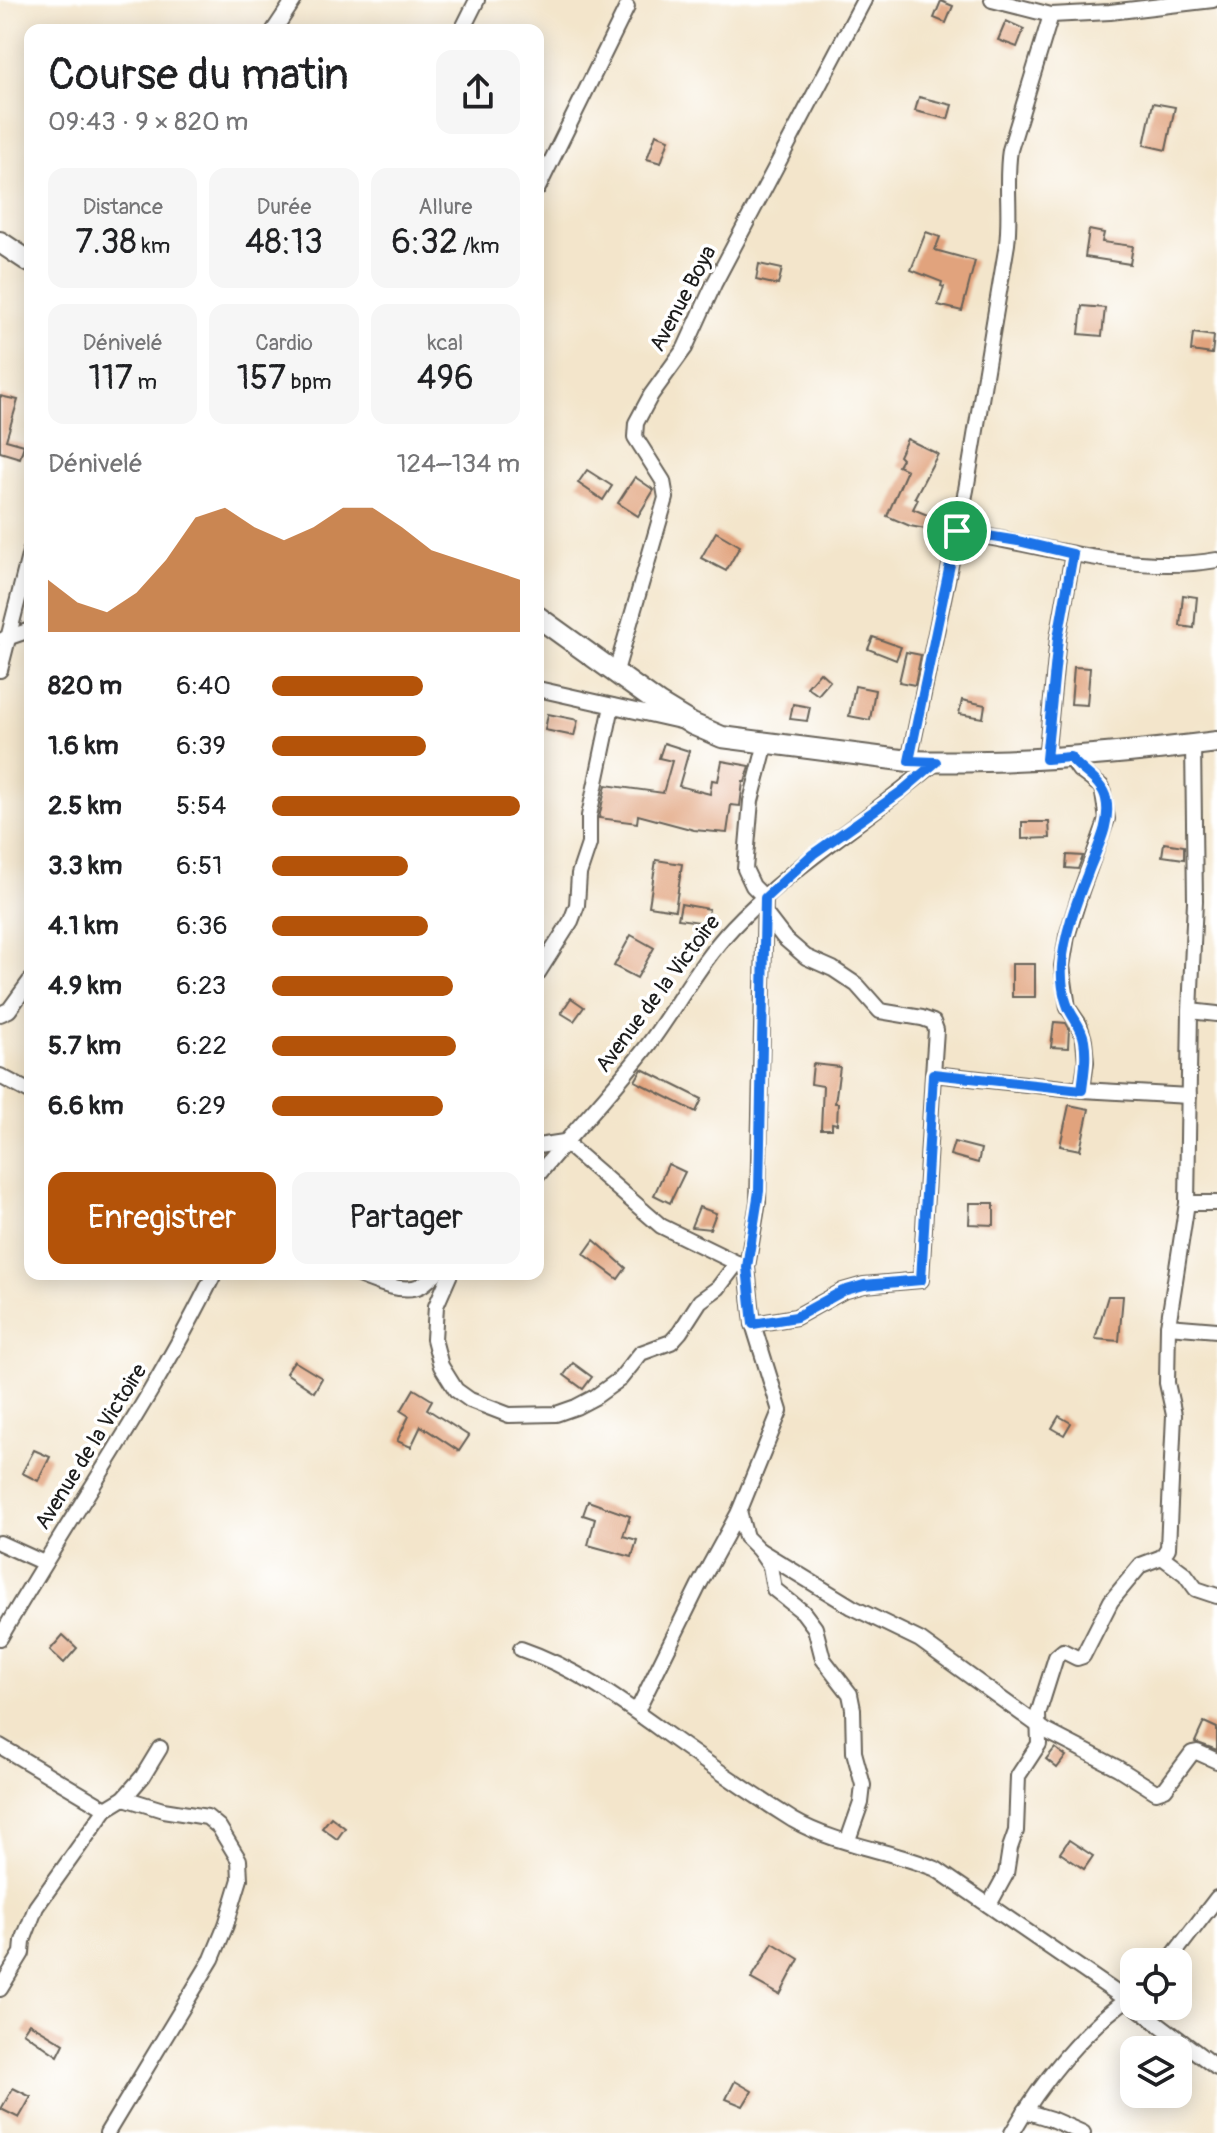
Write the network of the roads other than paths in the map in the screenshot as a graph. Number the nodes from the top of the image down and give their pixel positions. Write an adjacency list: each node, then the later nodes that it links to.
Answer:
1 (294, 0): 10 (street)
2 (477, 0): 11 (street)
3 (864, 0): 23 (street, Avenue Boya)
4 (992, 0): 9 (street)
5 (1213, 0): 6 (street)
6 (1161, 3): 7 (street)
7 (1110, 6): 9 (street)
8 (627, 7): 12 (street)
9 (1051, 15): 15 (street)
10 (278, 24)
11 (465, 24)
12 (544, 176)
13 (0, 242): 14 (street)
14 (24, 258)
15 (957, 531): 16 (street); 32 (street)
16 (1073, 554): 17 (street); 31 (street)
17 (1217, 560)
18 (24, 572): 21 (street)
19 (544, 621): 23 (street)
20 (24, 632): 21 (street)
21 (4, 639): 22 (street)
22 (0, 670)
23 (616, 671): 26 (street)
24 (544, 690): 25 (street)
25 (612, 706): 26 (street); 35 (street)
26 (692, 724): 28 (street)
27 (1217, 742): 29 (street)
28 (766, 743): 32 (street); 34 (street)
29 (1193, 745): 30 (street); 37 (street)
30 (1070, 757): 31 (street); 43 (street)
31 (1046, 759): 33 (street)
32 (909, 761): 33 (street)
33 (936, 762): 34 (street, Avenue de la Victoire)
34 (764, 905): 40 (street); 45 (street, Avenue de la Victoire); 50 (street)
35 (544, 964)
36 (24, 989): 38 (street)
37 (1190, 1011): 39 (street); 44 (street)
38 (0, 1014)
39 (1217, 1014)
40 (933, 1074): 43 (street); 55 (street)
41 (0, 1076): 42 (street)
42 (24, 1089)
43 (1082, 1090): 44 (street)
44 (1189, 1096): 48 (street)
45 (564, 1142): 46 (street); 47 (street, Avenue de la Victoire); 50 (street)
46 (544, 1145)
47 (544, 1167)
48 (1187, 1203): 49 (street); 56 (street)
49 (1217, 1203)
50 (742, 1265): 54 (street); 55 (street)
51 (211, 1280): 62 (street, Avenue de la Victoire)
52 (373, 1280): 53 (street)
53 (428, 1280)
54 (447, 1280)
55 (753, 1324): 58 (street)
56 (1168, 1326): 57 (street); 61 (street)
57 (1217, 1330)
58 (739, 1512): 60 (street); 66 (street)
59 (0, 1543): 62 (street)
60 (759, 1550): 67 (street); 73 (street)
61 (1162, 1557): 63 (street); 67 (street)
62 (44, 1563): 64 (street, Avenue de la Victoire)
63 (1217, 1596)
64 (0, 1638)
65 (521, 1649): 66 (street)
66 (637, 1711): 73 (street)
67 (1038, 1725): 70 (street); 75 (street)
68 (0, 1746): 72 (street)
69 (160, 1748): 71 (street)
70 (1217, 1761)
71 (124, 1798): 72 (street); 83 (street)
72 (106, 1809): 77 (street)
73 (848, 1840): 75 (street)
74 (1217, 1898): 76 (street)
75 (989, 1905): 78 (street)
76 (1179, 1948)
77 (0, 1989)
78 (1120, 1993)
79 (1120, 2007): 82 (street)
80 (1156, 2020): 81 (street)
81 (1217, 2068)
82 (1025, 2111): 84 (street); 85 (street)
83 (107, 2133)
84 (1012, 2133)
85 (1083, 2133)

